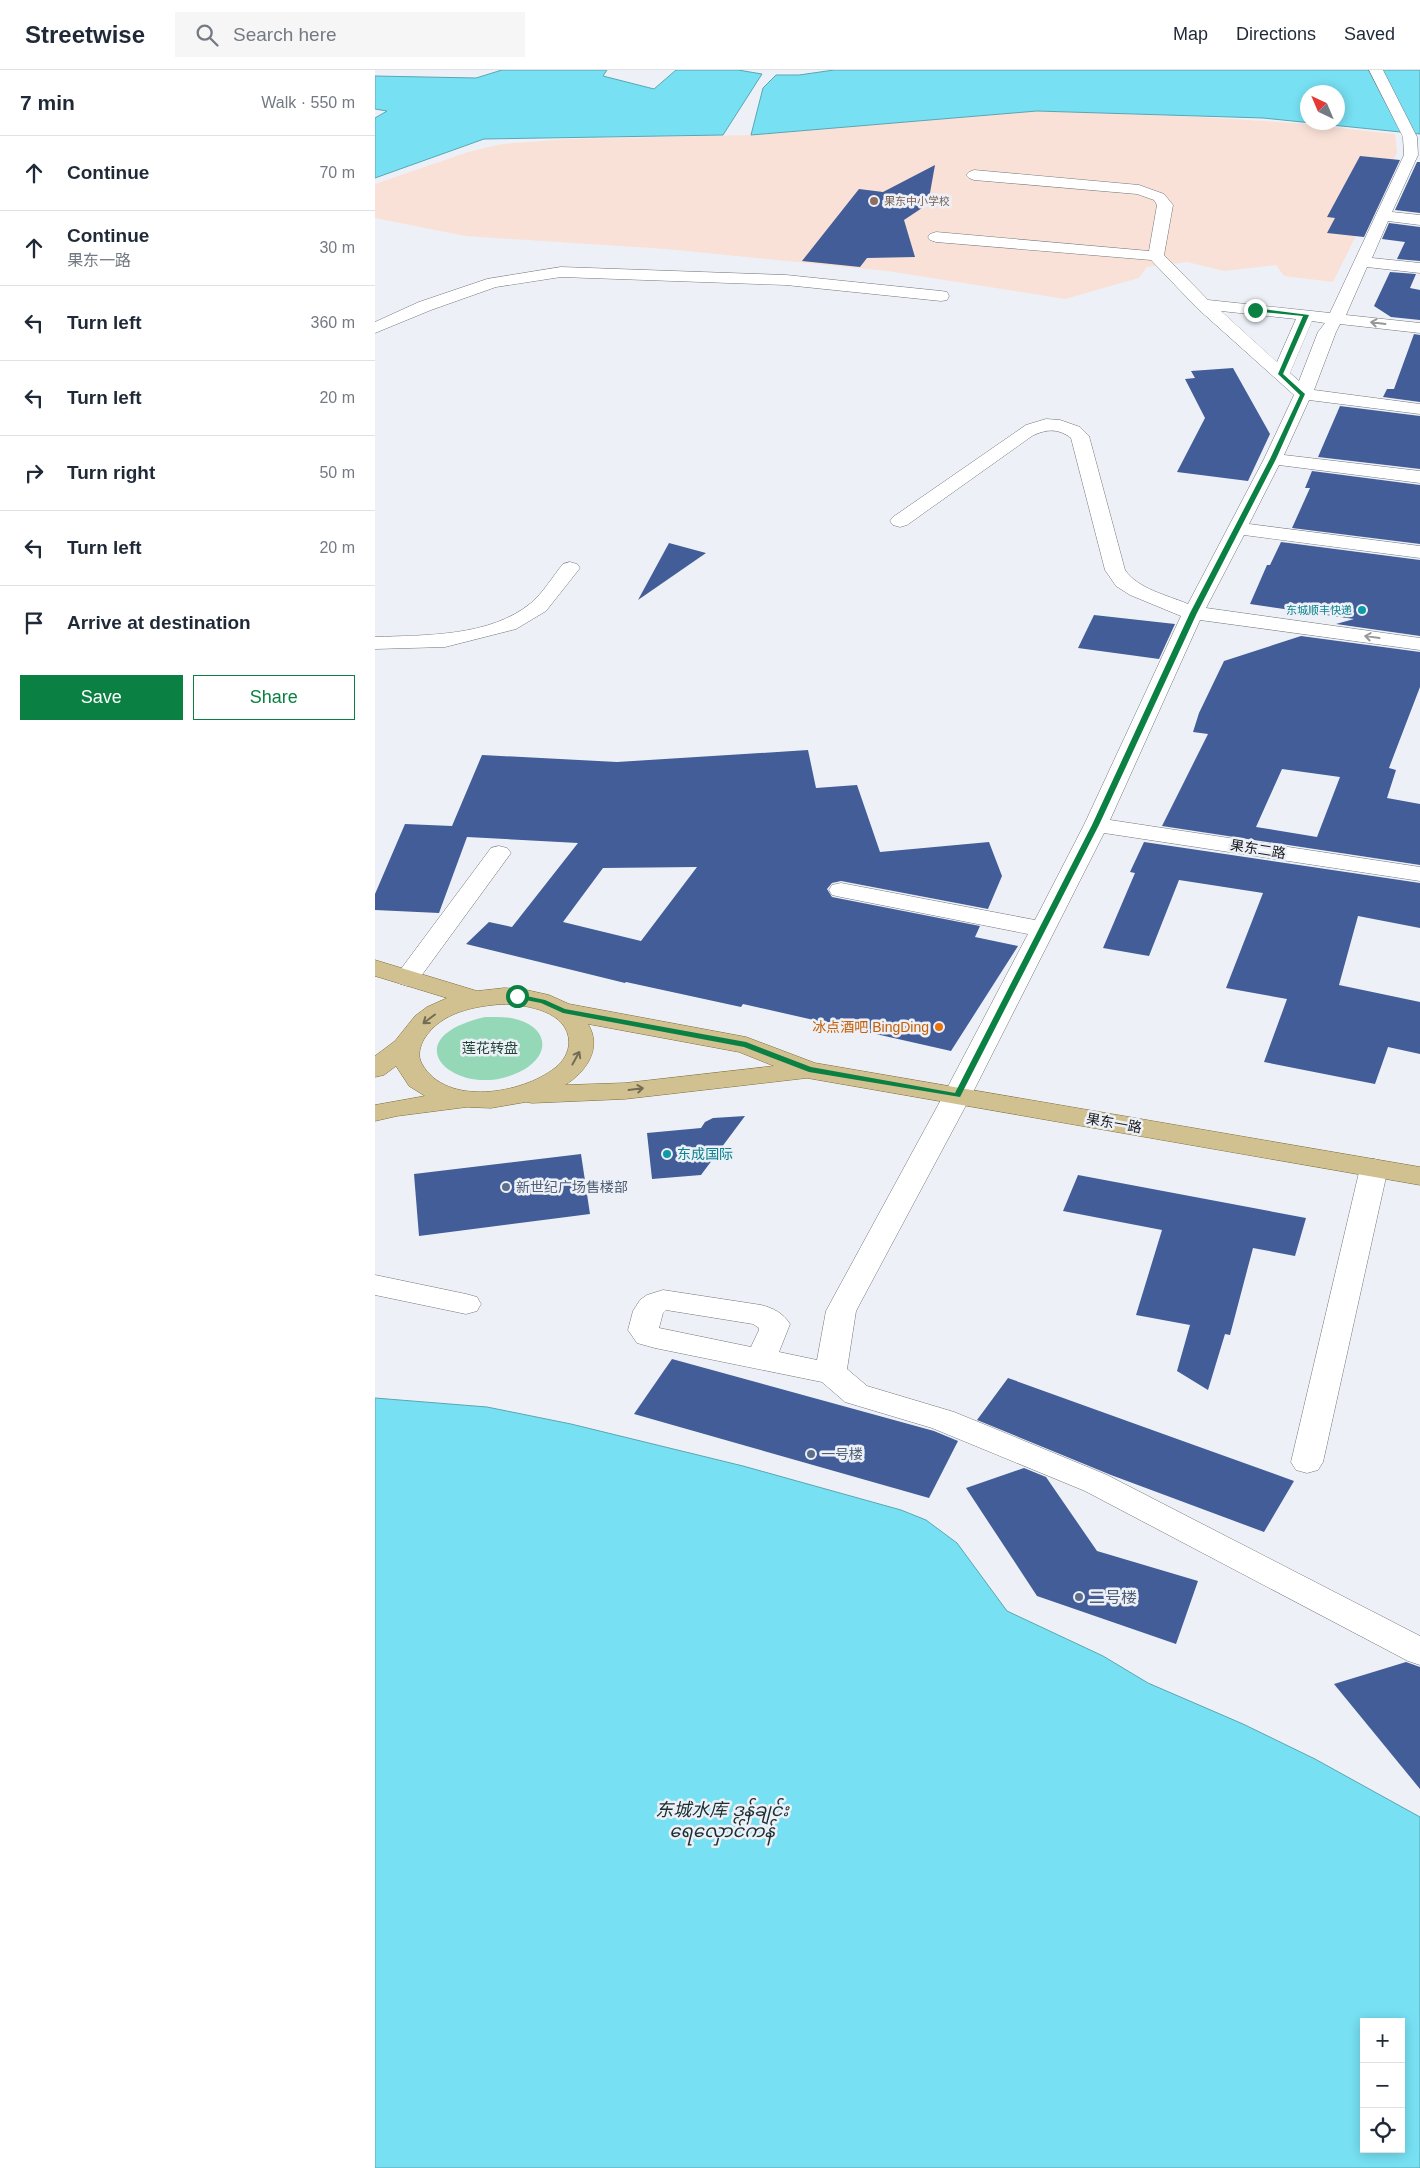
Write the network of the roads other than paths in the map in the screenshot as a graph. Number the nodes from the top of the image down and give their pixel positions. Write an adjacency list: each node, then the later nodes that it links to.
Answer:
1 (1376, 70): 2 (street)
2 (1415, 155): 4 (street)
3 (974, 175): 7 (street)
4 (1383, 216): 5 (street); 8 (street)
5 (1420, 220)
6 (936, 237): 7 (street)
7 (1156, 256): 11 (street)
8 (1361, 262): 9 (street); 13 (street)
9 (1420, 268)
10 (941, 296): 14 (street)
11 (1203, 304): 12 (street); 17 (street)
12 (1306, 315): 13 (street); 17 (street)
13 (1331, 325): 15 (street, one-way to 13); 16 (street); 18 (street)
14 (375, 328)
15 (1420, 328)
16 (1420, 342)
17 (1281, 374): 18 (street)
18 (1303, 394): 19 (street); 20 (street)
19 (1420, 409)
20 (1273, 459): 21 (street); 23 (street)
21 (1420, 477)
22 (900, 522): 26 (street)
23 (1237, 528): 24 (street); 26 (street)
24 (1420, 552)
25 (570, 568): 27 (street)
26 (1191, 619): 28 (street, one-way to 26); 29 (street); 30 (street)
27 (375, 642)
28 (1420, 644)
29 (1420, 660)
30 (1096, 825): 32 (street, 果东二路); 34 (street)
31 (499, 853): 36 (street)
32 (1420, 874)
33 (841, 890): 34 (street)
34 (1043, 929): 43 (street)
35 (375, 968): 36 (main road)
36 (407, 978): 37 (main road)
37 (477, 999): 38 (main road); 39 (main road, one-way to 39)
38 (563, 1011): 41 (main road); 42 (main road, one-way to 38)
39 (407, 1043): 40 (main road); 44 (main road)
40 (375, 1069)
41 (809, 1070): 42 (main road, one-way to 41); 43 (main road, 果东一路)
42 (518, 1096): 44 (main road)
43 (957, 1096): 46 (main road, 果东一路); 51 (street)
44 (472, 1099): 45 (main road)
45 (375, 1113)
46 (1374, 1168): 47 (main road, 果东一路); 52 (street)
47 (1420, 1176)
48 (375, 1285): 49 (street)
49 (466, 1304)
50 (760, 1359): 51 (street)
51 (831, 1372): 53 (street)
52 (1307, 1462)
53 (1420, 1652)

